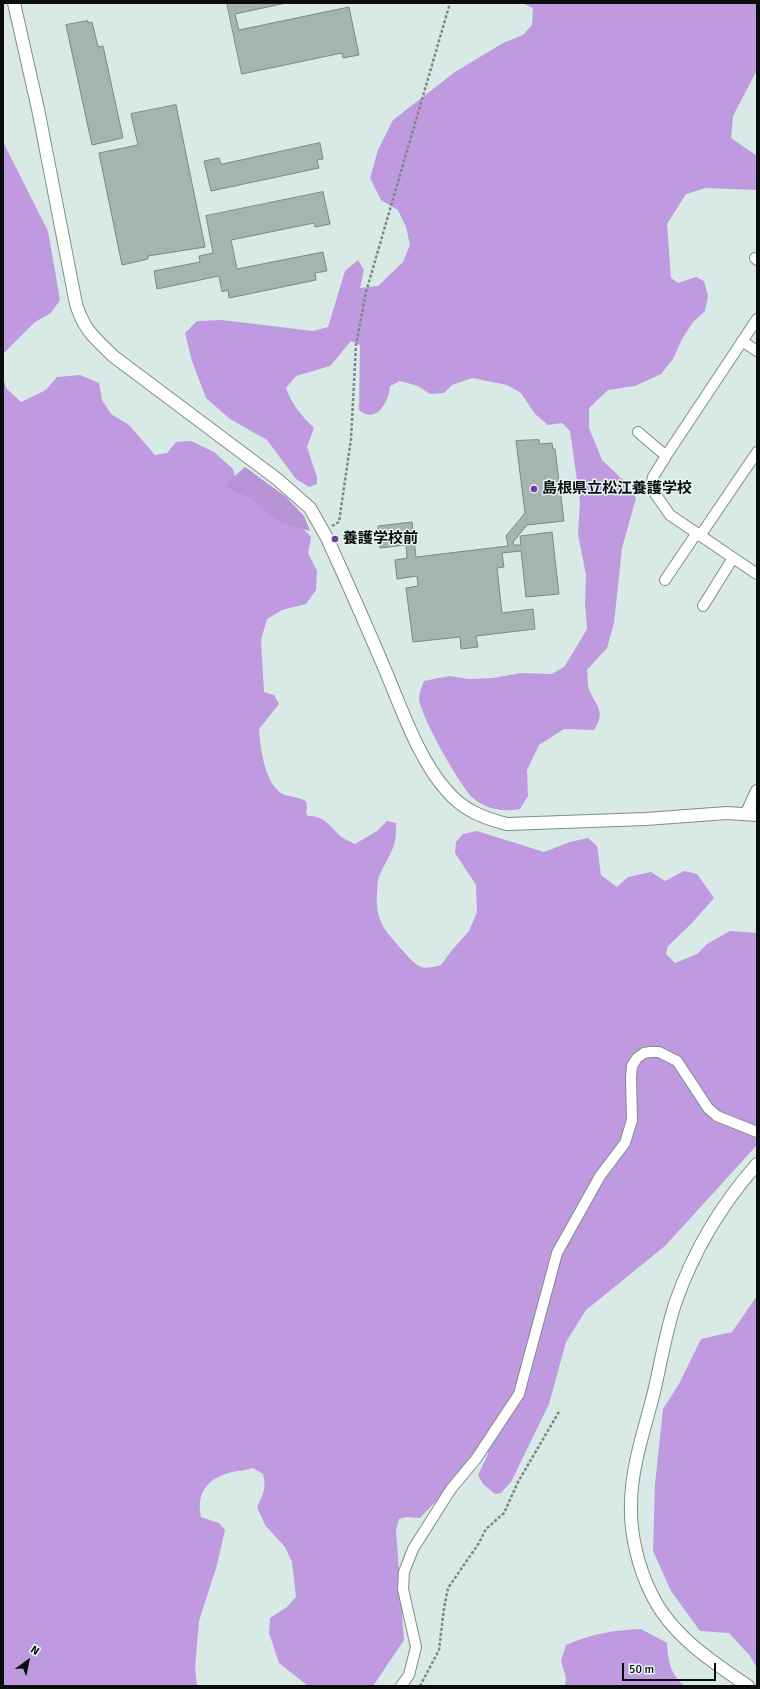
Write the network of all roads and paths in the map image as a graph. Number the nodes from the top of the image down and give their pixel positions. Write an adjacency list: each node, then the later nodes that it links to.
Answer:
1 (14, 3): 9 (street)
2 (450, 3): 9 (path)
3 (757, 319): 4 (street)
4 (742, 341): 5 (street); 8 (street)
5 (757, 351)
6 (638, 432): 8 (street)
7 (757, 452): 10 (street)
8 (666, 456): 10 (street)
9 (323, 532): 16 (street)
10 (698, 535): 11 (street); 13 (street)
11 (733, 558): 12 (street); 14 (street)
12 (757, 574)
13 (665, 580)
14 (703, 606)
15 (757, 791): 16 (street)
16 (752, 814)
17 (757, 1132): 20 (street)
18 (757, 1164): 22 (street)
19 (560, 1410): 21 (path)
20 (402, 1686)
21 (420, 1686)
22 (748, 1686)

